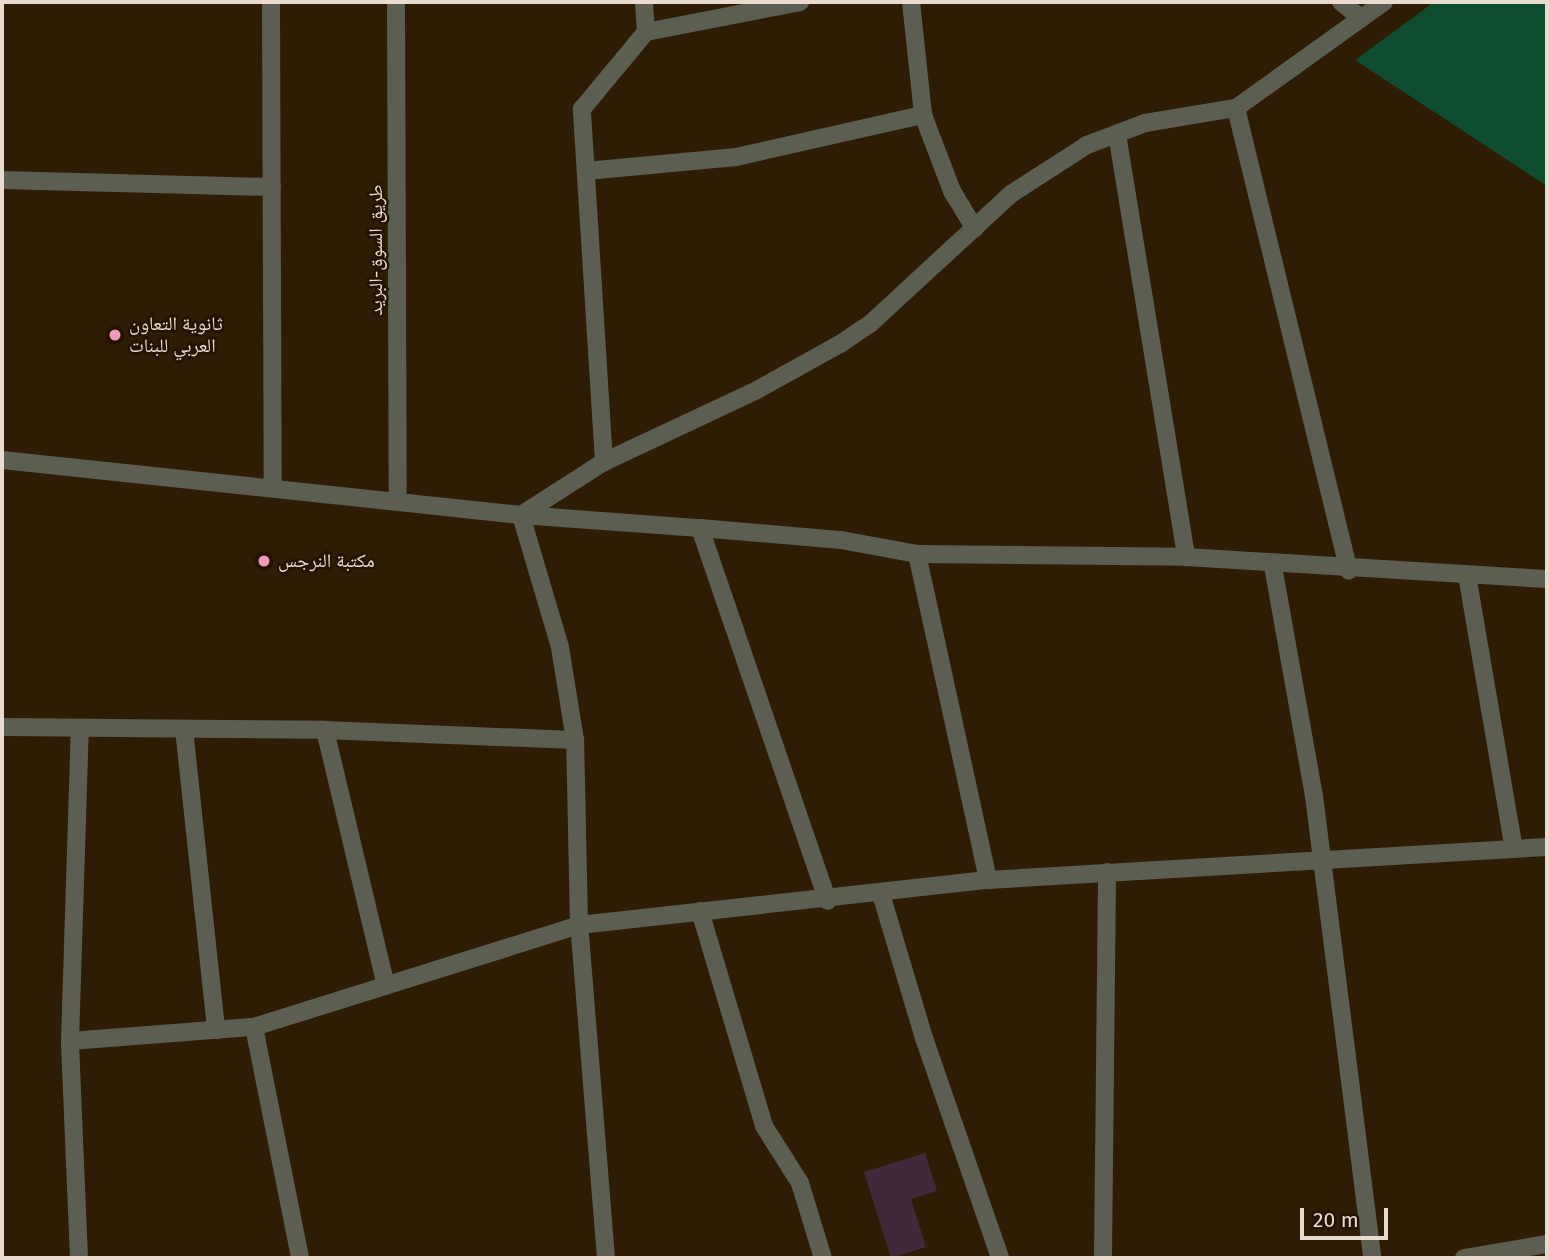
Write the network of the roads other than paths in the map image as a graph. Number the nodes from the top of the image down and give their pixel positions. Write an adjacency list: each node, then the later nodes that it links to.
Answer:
1 (271, 2): 15 (street)
2 (396, 2): 20 (street, طريق السوق-البريد)
3 (644, 2): 9 (street)
4 (800, 2): 9 (street)
5 (911, 2): 11 (street)
6 (1341, 2): 8 (street)
7 (1384, 2): 8 (street)
8 (1361, 18): 10 (street)
9 (646, 32): 13 (street)
10 (1236, 108): 12 (street); 26 (street)
11 (923, 115): 13 (street); 16 (street)
12 (1117, 134): 16 (street); 24 (street)
13 (586, 171): 18 (street)
14 (2, 180): 15 (street)
15 (272, 187): 19 (street)
16 (975, 229): 18 (street)
17 (2, 460): 19 (street)
18 (604, 462): 21 (street)
19 (274, 486): 20 (street)
20 (398, 499): 21 (street)
21 (521, 515): 22 (street); 33 (street)
22 (700, 528): 23 (street); 40 (street)
23 (916, 554): 24 (street); 38 (street)
24 (1186, 557): 25 (street)
25 (1273, 566): 26 (street); 36 (street)
26 (1349, 570): 27 (street)
27 (1467, 575): 28 (street); 35 (street)
28 (1547, 579)
29 (2, 727): 30 (street)
30 (80, 729): 31 (street); 46 (street)
31 (184, 729): 32 (street); 45 (street)
32 (325, 730): 33 (street); 43 (street)
33 (575, 740): 42 (street)
34 (1547, 847): 35 (street)
35 (1514, 849): 36 (street)
36 (1322, 859): 37 (street); 54 (street)
37 (1107, 872): 38 (street); 53 (street)
38 (988, 880): 39 (street)
39 (881, 894): 40 (street); 52 (street)
40 (828, 901): 41 (street)
41 (701, 911): 42 (street); 51 (street)
42 (579, 925): 43 (street); 50 (street)
43 (386, 986): 44 (street)
44 (254, 1027): 45 (street); 49 (street)
45 (216, 1030): 46 (street)
46 (70, 1041): 48 (street)
47 (1547, 1244): 55 (street)
48 (79, 1258)
49 (300, 1258)
50 (606, 1258)
51 (823, 1258)
52 (1000, 1258)
53 (1103, 1258)
54 (1372, 1258)
55 (1464, 1258)

